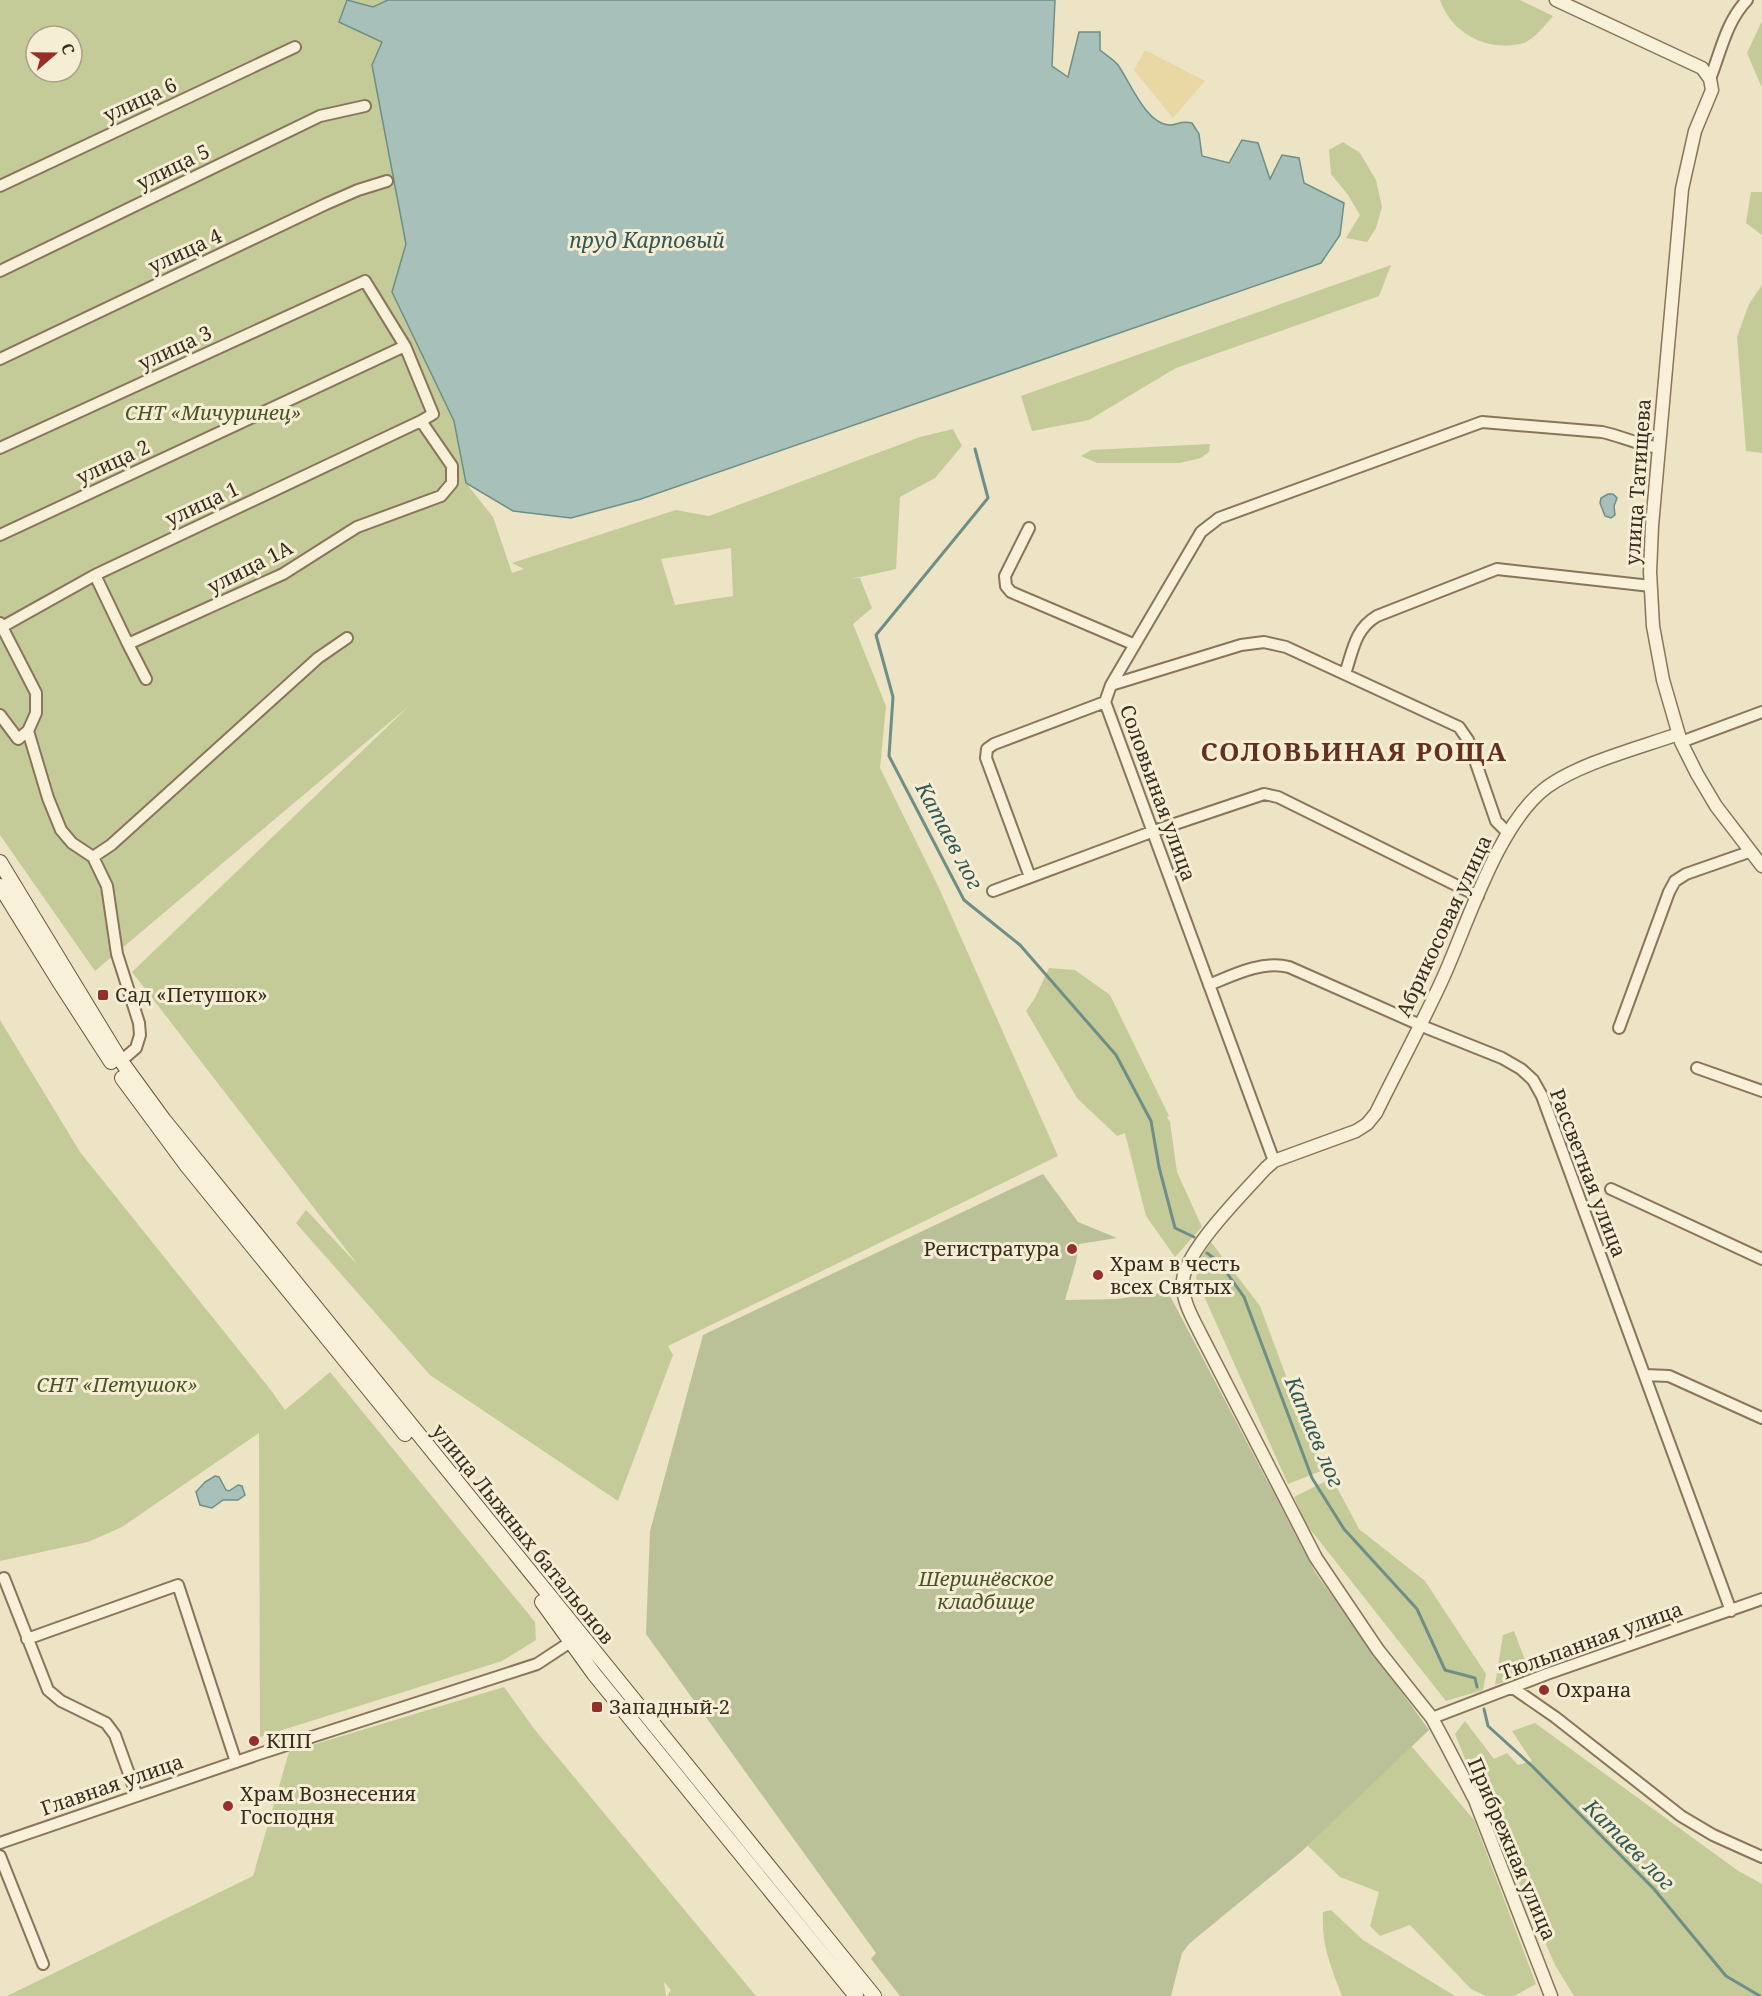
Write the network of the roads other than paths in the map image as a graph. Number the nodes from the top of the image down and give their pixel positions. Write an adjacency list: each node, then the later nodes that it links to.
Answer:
1 (1556, 0): 4 (street)
2 (1747, 0): 4 (street)
3 (295, 47): 7 (street, улица 6)
4 (1710, 79): 13 (street, улица Татищева)
5 (364, 106): 8 (street, улица 5)
6 (387, 181): 10 (street, улица 4)
7 (0, 186)
8 (0, 271)
9 (405, 346): 11 (street); 12 (street, улица 3); 15 (street, улица 2)
10 (0, 359)
11 (421, 421): 16 (street, улица 1); 20 (street, улица 1А)
12 (0, 448)
13 (1659, 448): 17 (street, улица Татищева); 21 (street, Соловьиная улица)
14 (1029, 528): 21 (street)
15 (0, 535)
16 (96, 575): 18 (street, улица 1); 20 (street)
17 (1651, 586): 22 (street); 29 (street, улица Татищева)
18 (1, 625): 28 (street)
19 (347, 638): 33 (street)
20 (128, 644): 23 (street)
21 (1133, 644): 24 (street, Соловьиная улица)
22 (1345, 674): 24 (street); 31 (street)
23 (146, 679)
24 (1111, 685): 25 (street, Соловьиная улица)
25 (1105, 702): 30 (street, Соловьиная улица); 36 (street)
26 (1762, 712): 29 (street)
27 (0, 715): 28 (street)
28 (28, 731): 33 (street)
29 (1680, 738): 31 (street, Абрикосовая улица); 32 (street, улица Татищева)
30 (1154, 831): 36 (street); 39 (street); 40 (street, Соловьиная улица)
31 (1508, 833): 39 (street, Абрикосовая улица)
32 (1749, 852): 35 (street, улица Татищева); 42 (street)
33 (93, 857): 43 (street)
34 (0, 862): 43 (main road)
35 (1762, 866)
36 (1030, 877): 38 (street)
37 (0, 886): 46 (main road)
38 (993, 891)
39 (1478, 896): 41 (street, Абрикосовая улица)
40 (1209, 985): 41 (street, Рассветная улица); 47 (street, Соловьиная улица)
41 (1420, 1025): 47 (street, Абрикосовая улица); 50 (street, Рассветная улица)
42 (1619, 1028)
43 (121, 1061): 46 (main road)
44 (1697, 1068): 45 (street)
45 (1762, 1091)
46 (140, 1097): 56 (main road, улица Лыжных батальонов)
47 (1274, 1161): 58 (street, Прибрежная улица)
48 (1611, 1189): 49 (street)
49 (1762, 1259)
50 (1645, 1375): 51 (street); 54 (street, Рассветная улица)
51 (1762, 1418)
52 (4, 1578): 55 (street)
53 (1762, 1599): 54 (street, Тюльпанная улица)
54 (1731, 1611): 57 (street, Тюльпанная улица)
55 (27, 1639): 59 (street); 60 (street)
56 (576, 1639): 59 (street, Главная улица); 65 (main road, улица Лыжных батальонов); 66 (main road, улица Лыжных батальонов)
57 (1513, 1688): 58 (street, Тюльпанная улица); 63 (street)
58 (1432, 1718): 67 (street, Прибрежная улица)
59 (236, 1762): 60 (street, Главная улица)
60 (137, 1796): 61 (street, Главная улица)
61 (0, 1843)
62 (0, 1856): 64 (street)
63 (1762, 1857)
64 (43, 1964)
65 (856, 1996)
66 (874, 1996)
67 (1551, 1996)

